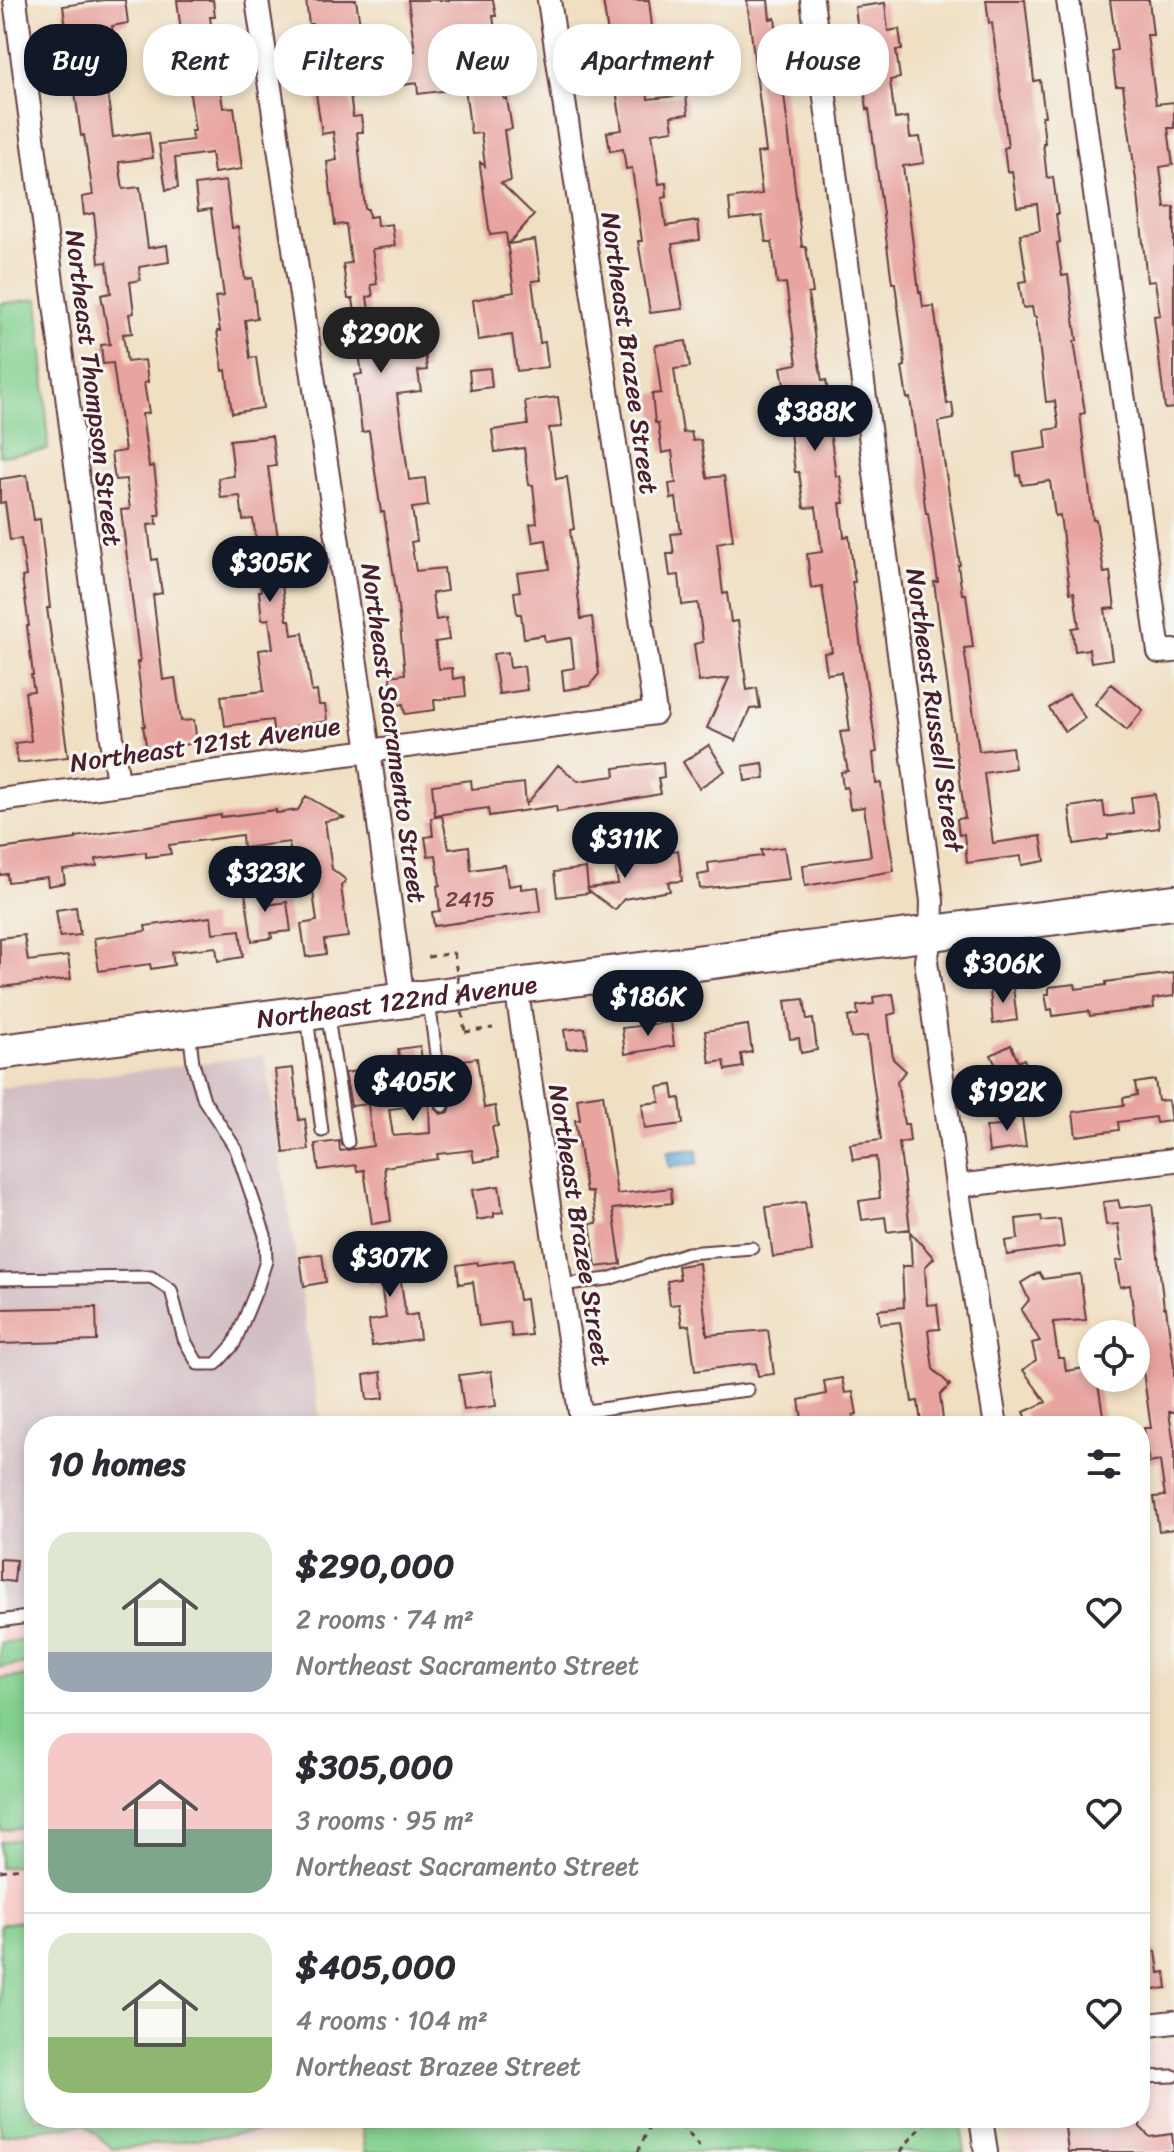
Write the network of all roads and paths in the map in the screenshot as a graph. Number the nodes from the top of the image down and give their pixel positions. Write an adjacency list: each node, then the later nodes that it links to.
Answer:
1 (15, 0): 9 (street, Northeast Thompson Street)
2 (257, 0): 8 (street, Northeast Sacramento Street)
3 (549, 0): 7 (street, Northeast Brazee Street)
4 (812, 0): 12 (street, Northeast Russell Street)
5 (1068, 0): 6 (street)
6 (1166, 652)
7 (655, 713): 8 (street, Northeast 121st Avenue)
8 (369, 751): 9 (street, Northeast 121st Avenue); 15 (street, Northeast Sacramento Street)
9 (118, 784): 10 (street, Northeast 121st Avenue)
10 (0, 800)
11 (1174, 902): 12 (main road, Northeast 122nd Avenue)
12 (931, 933): 14 (main road, Northeast 122nd Avenue); 24 (street, Northeast Russell Street)
13 (428, 957): 18 (path, bridge)
14 (516, 986): 15 (main road, Northeast 122nd Avenue); 27 (street, Northeast Brazee Street)
15 (416, 999): 16 (main road, Northeast 122nd Avenue); 20 (lane)
16 (316, 1011): 17 (main road, Northeast 122nd Avenue); 21 (lane); 22 (lane)
17 (189, 1027): 19 (main road, Northeast 122nd Avenue); 26 (lane)
18 (493, 1028)
19 (0, 1052)
20 (443, 1106)
21 (322, 1131)
22 (348, 1142)
23 (1174, 1160): 24 (street)
24 (957, 1186): 31 (street, Northeast Russell Street)
25 (752, 1248): 27 (lane)
26 (0, 1279)
27 (560, 1285): 29 (street, Northeast Brazee Street)
28 (748, 1390): 30 (lane)
29 (581, 1416)
30 (595, 1416)
31 (994, 1416)
32 (24, 1617): 33 (lane)
33 (0, 1621)
34 (24, 1867): 35 (path)
35 (0, 1871)
36 (1174, 2022): 37 (street)
37 (1150, 2025)
38 (1174, 2076): 39 (lane)
39 (1150, 2077)
40 (649, 2128): 44 (path)
41 (683, 2128): 45 (path)
42 (921, 2128): 46 (path)
43 (982, 2128): 47 (street)
44 (638, 2152)
45 (703, 2152)
46 (901, 2152)
47 (986, 2152)

